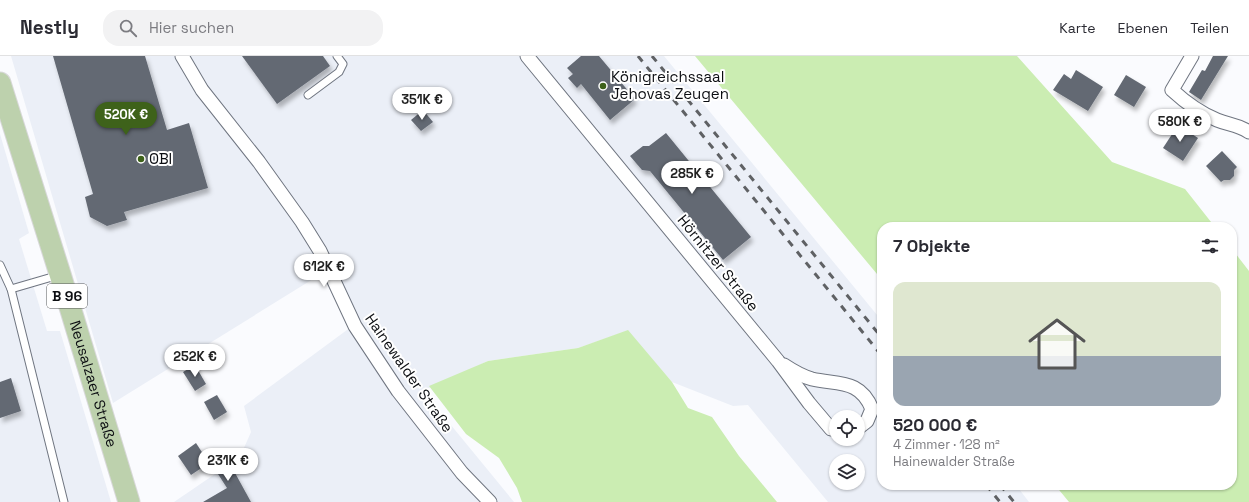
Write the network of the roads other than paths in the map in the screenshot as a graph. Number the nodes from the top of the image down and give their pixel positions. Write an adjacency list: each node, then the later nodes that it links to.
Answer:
1 (182, 56): 16 (street, Hainewalder Straße)
2 (337, 56): 6 (lane)
3 (527, 56): 11 (street, Hörnitzer Straße)
4 (1192, 56): 7 (street)
5 (0, 84): 9 (main road, Neusalzaer Straße / B 96)
6 (308, 95)
7 (1249, 132)
8 (0, 264): 10 (lane)
9 (60, 274): 10 (lane); 15 (main road, Neusalzaer Straße / B 96)
10 (11, 290): 14 (lane)
11 (778, 361): 12 (street, Hörnitzer Straße); 13 (street, Hörnitzer Straße)
12 (865, 423)
13 (829, 427)
14 (64, 502)
15 (129, 502)
16 (490, 502)

